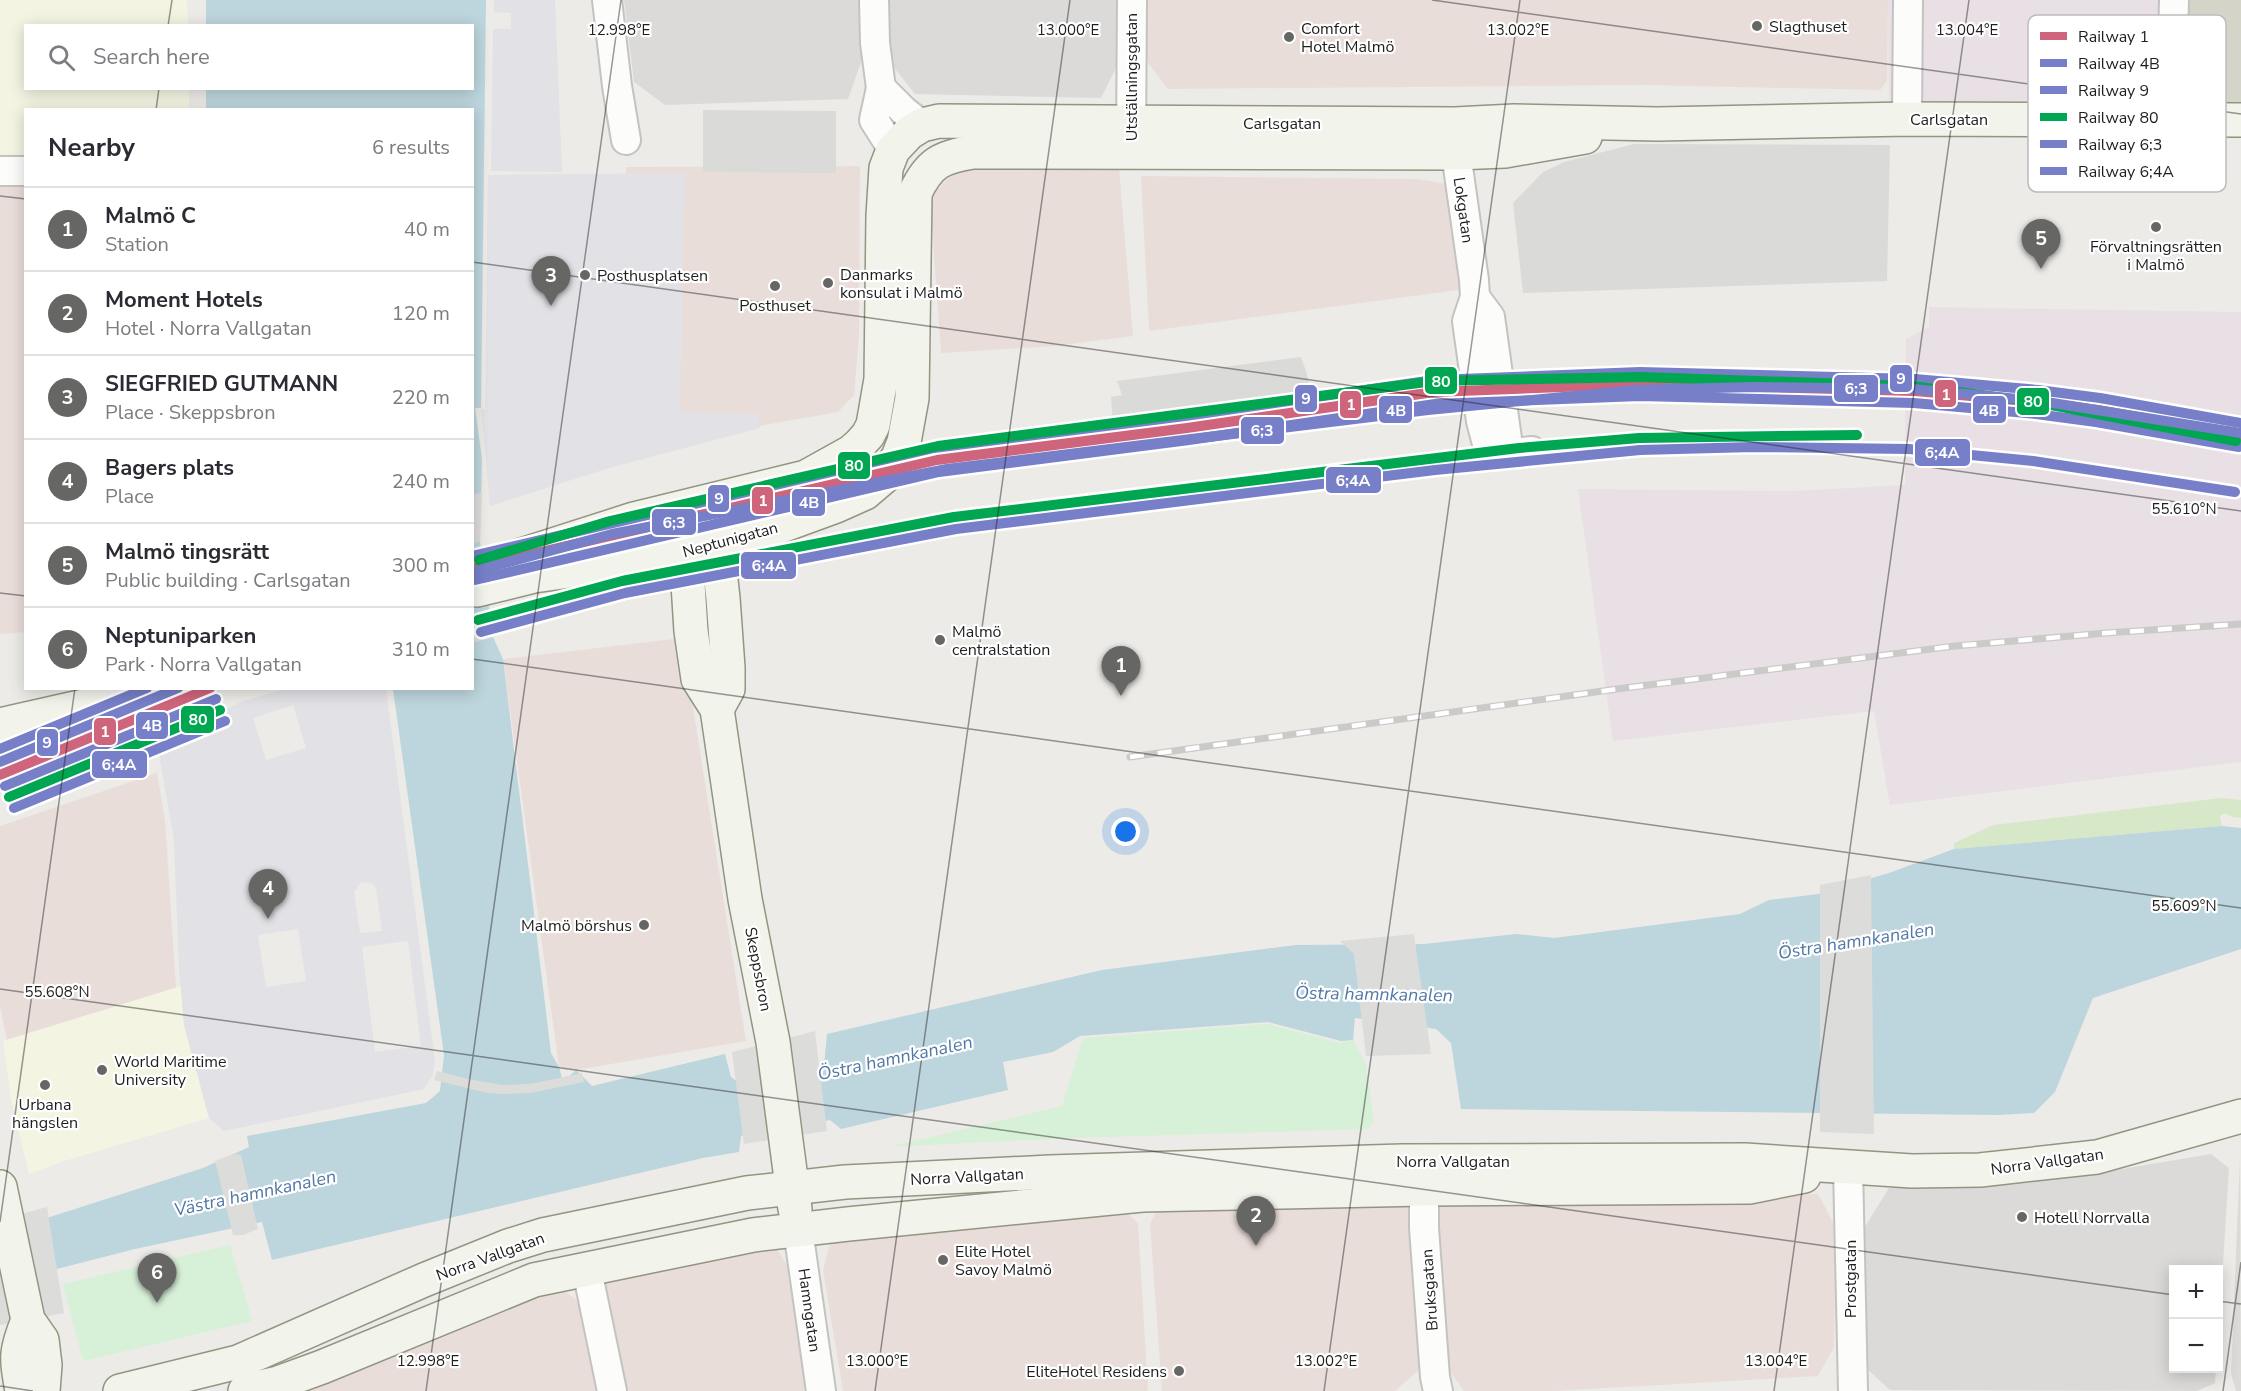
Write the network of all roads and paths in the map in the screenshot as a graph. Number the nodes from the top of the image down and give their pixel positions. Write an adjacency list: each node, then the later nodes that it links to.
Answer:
1 (608, 0): 15 (street)
2 (874, 0): 7 (street)
3 (1132, 0): 13 (street, Utställningsgatan)
4 (1908, 0): 8 (street)
5 (2174, 0): 6 (street)
6 (2174, 15)
7 (881, 88): 12 (street); 12 (street)
8 (1907, 119): 9 (street, Carlsgatan); 14 (street, Carlsgatan)
9 (2028, 119)
10 (2226, 120): 11 (street, Carlsgatan)
11 (2241, 120)
12 (908, 136): 13 (street, Carlsgatan); 22 (street, Neptunigatan)
13 (1131, 138): 14 (street, Carlsgatan); 18 (street, Carlsgatan)
14 (1456, 138): 19 (street, Lokgatan)
15 (626, 140)
16 (0, 171): 17 (street)
17 (24, 171)
18 (924, 174): 23 (street, Neptunigatan)
19 (1475, 297): 20 (street, Lokgatan); 21 (street, Lokgatan)
20 (1504, 447)
21 (1533, 451)
22 (694, 504): 23 (street, Skeppsbron); 24 (street, Neptunigatan)
23 (702, 548): 24 (street, Neptunigatan); 33 (street, Skeppsbron)
24 (479, 579)
25 (131, 690): 27 (street)
26 (190, 690): 28 (street)
27 (0, 725)
28 (0, 760)
29 (2241, 1116): 30 (street, Norra Vallgatan)
30 (1848, 1167): 31 (street, Norra Vallgatan); 44 (street, Prostgatan)
31 (1424, 1175): 33 (street, Norra Vallgatan); 34 (street, Norra Vallgatan); 43 (street, Bruksgatan)
32 (0, 1187): 36 (street)
33 (792, 1187): 34 (street, Skeppsbron); 39 (street, Norra Vallgatan)
34 (798, 1230): 35 (street, Norra Vallgatan); 42 (street, Hamngatan)
35 (587, 1270): 40 (street, Norra Vallgatan); 41 (street)
36 (28, 1320): 37 (street); 38 (street)
37 (22, 1391)
38 (43, 1391)
39 (120, 1391)
40 (245, 1391)
41 (612, 1391)
42 (822, 1391)
43 (1438, 1391)
44 (1853, 1391)

